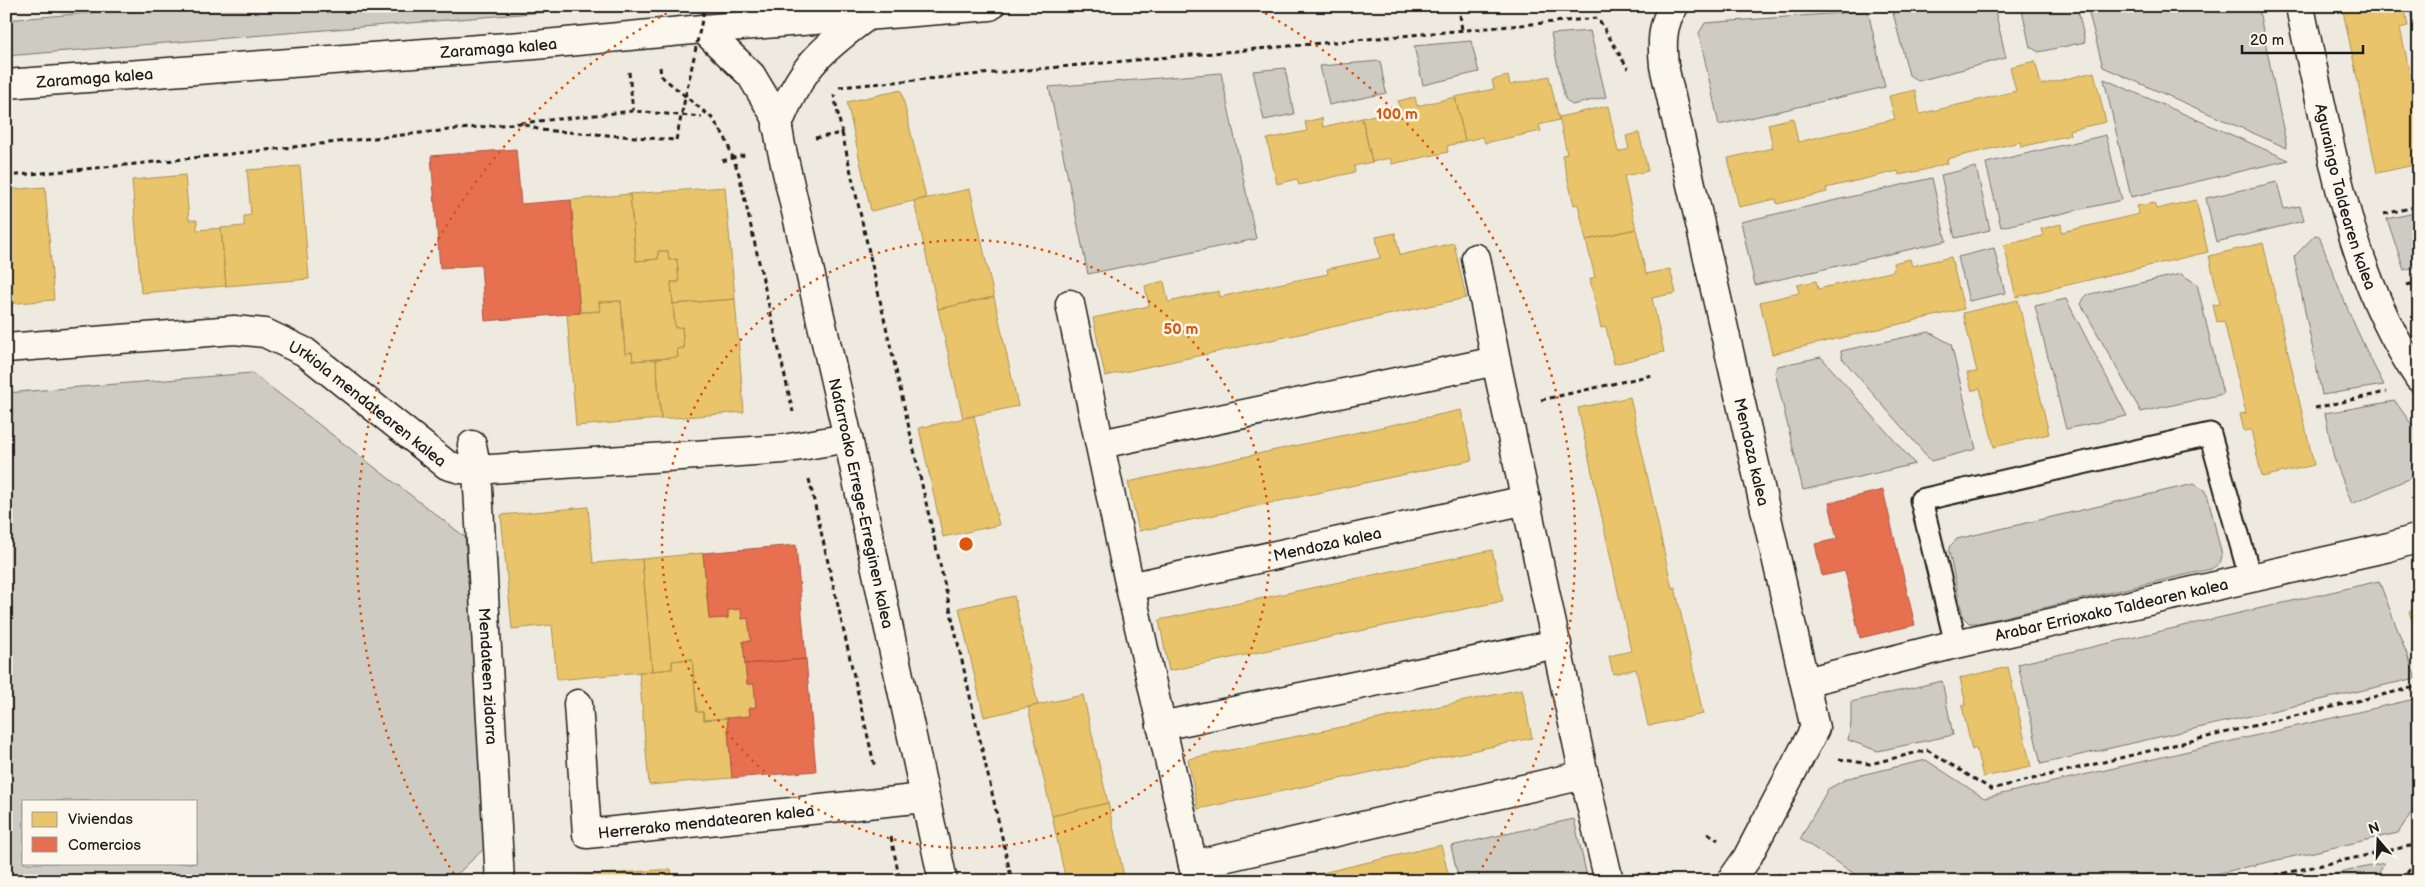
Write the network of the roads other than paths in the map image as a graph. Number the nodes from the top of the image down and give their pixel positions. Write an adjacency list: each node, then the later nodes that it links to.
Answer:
1 (990, 6): 4 (street, Zaramaga kalea)
2 (1674, 6): 22 (street, Mendoza kalea)
3 (2300, 6): 12 (street, Aguraingo Taldearen kalea)
4 (866, 17): 5 (street, Zaramaga kalea); 7 (street)
5 (704, 18): 6 (street, Zaramaga kalea); 7 (street, Nafarroako Errege-Erreginen kalea)
6 (6, 84)
7 (779, 136): 13 (street, Nafarroako Errege-Erreginen kalea)
8 (1476, 258): 11 (street)
9 (1070, 304): 14 (street)
10 (6, 348): 15 (street, Urkiola mendatearen kalea)
11 (1496, 361): 14 (street); 16 (street)
12 (2418, 376)
13 (848, 438): 15 (street, Urkiola mendatearen kalea); 26 (street, Nafarroako Errege-Erreginen kalea)
14 (1101, 444): 19 (street)
15 (475, 458): 28 (street, Mendateen zidorra)
16 (1526, 500): 19 (street, Mendoza kalea); 20 (street)
17 (2419, 538): 18 (street, Arabar Errioxako Taldearen kalea)
18 (2250, 577): 21 (street, Arabar Errioxako Taldearen kalea); 21 (lane)
19 (1130, 587): 24 (street)
20 (1556, 644): 24 (street); 25 (street)
21 (1956, 644): 22 (street, Arabar Errioxako Taldearen kalea)
22 (1805, 682): 31 (street, Mendoza kalea)
23 (578, 704): 26 (street, Herrerako mendatearen kalea)
24 (1160, 726): 27 (street)
25 (1584, 774): 27 (street); 30 (street)
26 (924, 798): 29 (street, Nafarroako Errege-Erreginen kalea)
27 (1195, 873)
28 (500, 881)
29 (943, 881)
30 (1609, 881)
31 (1731, 881)

